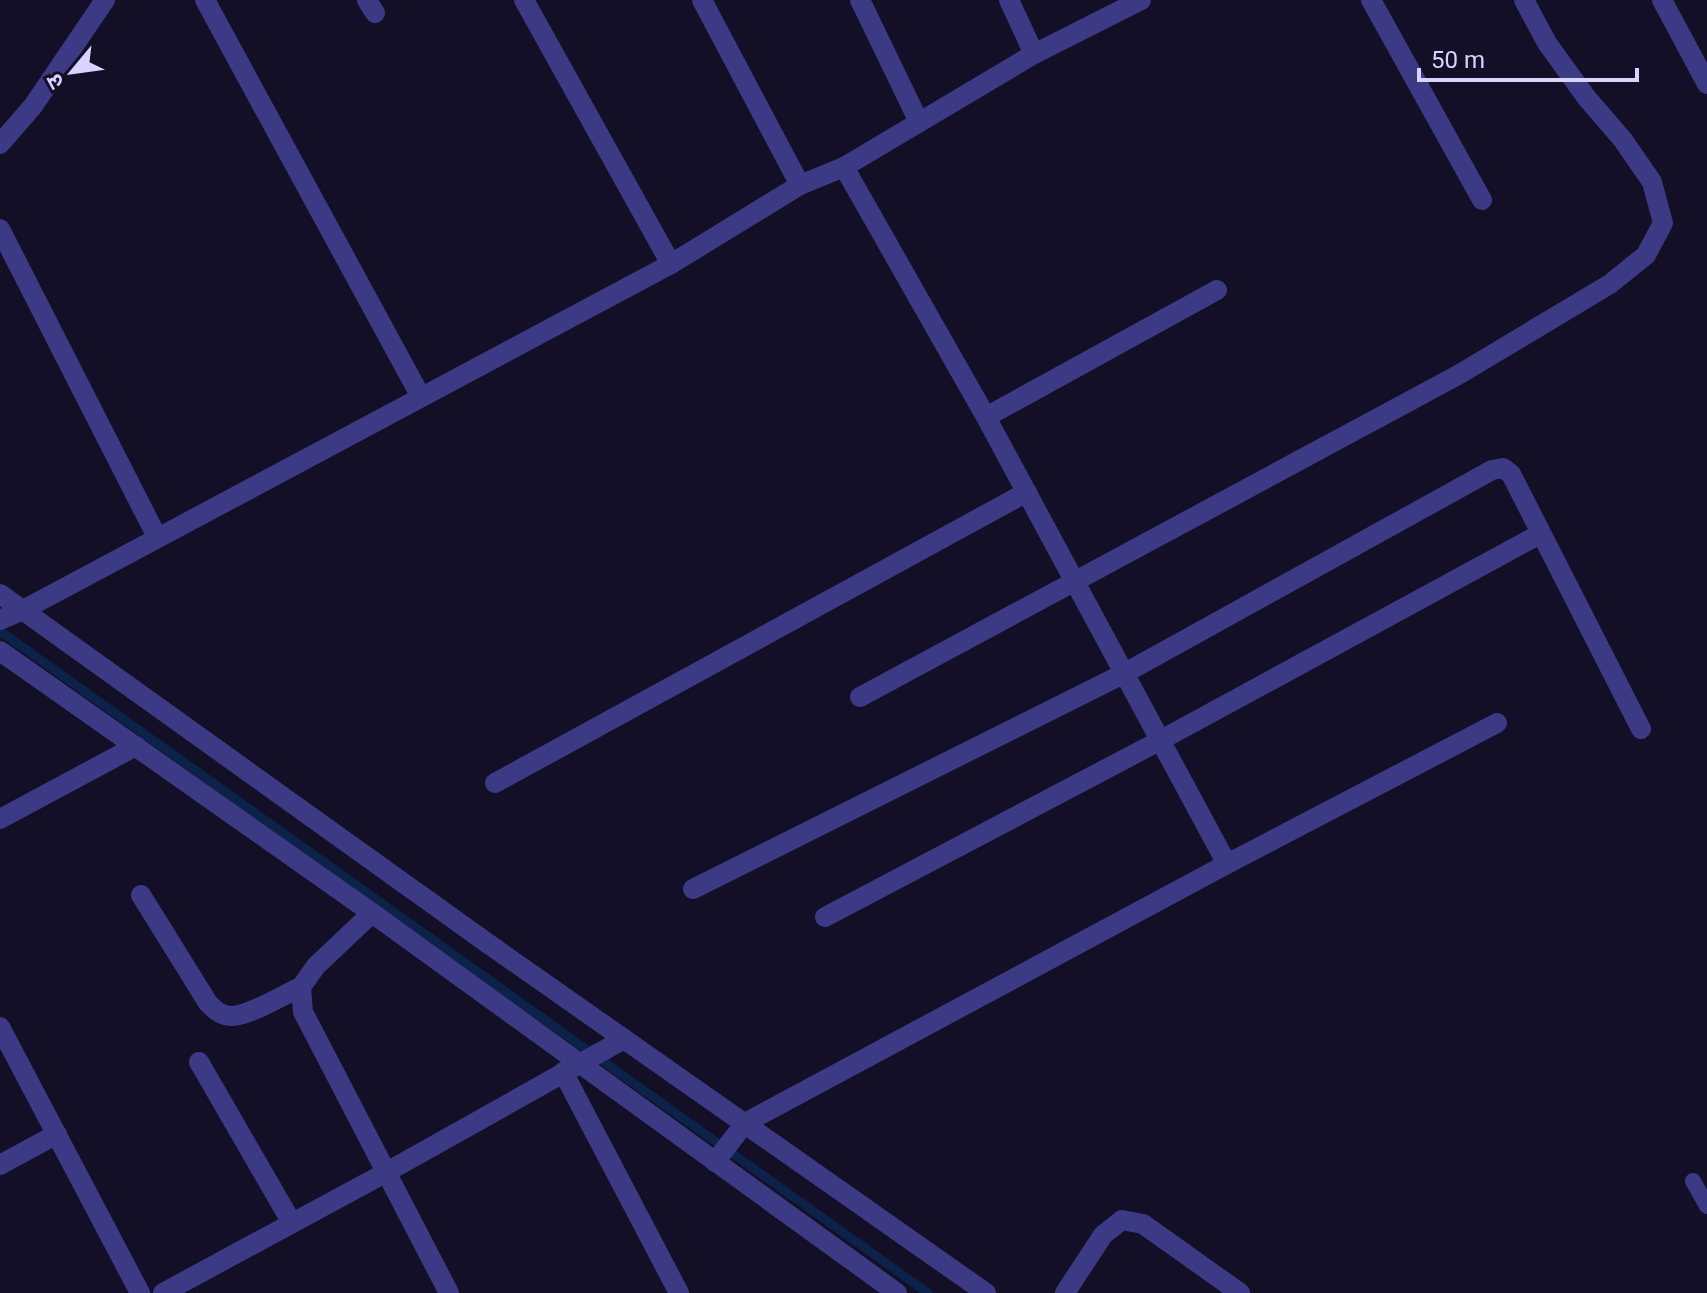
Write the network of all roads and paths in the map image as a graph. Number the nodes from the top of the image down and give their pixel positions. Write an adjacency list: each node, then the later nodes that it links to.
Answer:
1 (105, 0): 14 (street)
2 (205, 0): 21 (street)
3 (524, 0): 19 (street)
4 (702, 0): 16 (street)
5 (860, 0): 13 (street)
6 (1009, 0): 11 (street)
7 (1141, 0): 11 (street)
8 (1371, 0): 17 (street)
9 (1524, 0): 26 (street)
10 (1662, 0): 12 (street)
11 (1034, 54): 13 (street)
12 (1707, 84)
13 (919, 122): 15 (street)
14 (0, 144)
15 (844, 167): 16 (street); 22 (street)
16 (800, 185): 19 (street)
17 (1482, 200)
18 (0, 229): 25 (street)
19 (671, 264): 21 (street)
20 (1217, 290): 22 (street)
21 (421, 397): 25 (street)
22 (986, 417): 23 (street)
23 (1027, 492): 26 (street); 36 (street)
24 (1540, 534): 30 (street); 33 (street); 34 (street)
25 (157, 537): 28 (street)
26 (1076, 581): 30 (street); 31 (street)
27 (0, 594): 28 (street)
28 (9, 616): 45 (street)
29 (0, 651): 35 (street)
30 (1125, 673): 34 (street); 39 (street)
31 (860, 697)
32 (1497, 723): 38 (street)
33 (1641, 729)
34 (1161, 740): 38 (street); 42 (street)
35 (136, 746): 37 (street); 41 (street)
36 (495, 783)
37 (0, 819)
38 (1227, 864): 48 (street)
39 (693, 889)
40 (141, 895): 43 (street)
41 (372, 913): 43 (street); 46 (street)
42 (825, 917)
43 (301, 987): 52 (street)
44 (0, 1027): 49 (street)
45 (624, 1039): 46 (street); 48 (street)
46 (584, 1060): 50 (street); 52 (street); 59 (street)
47 (199, 1062): 55 (street)
48 (745, 1123): 50 (street); 61 (street)
49 (57, 1134): 51 (street); 56 (street)
50 (723, 1152): 60 (street)
51 (0, 1165)
52 (385, 1173): 55 (street); 58 (street)
53 (1693, 1181): 54 (lane)
54 (1707, 1206)
55 (292, 1223): 57 (street)
56 (140, 1293)
57 (163, 1293)
58 (449, 1293)
59 (679, 1293)
60 (897, 1293)
61 (986, 1293)
62 (1065, 1293): 63 (street)
63 (1240, 1293)

